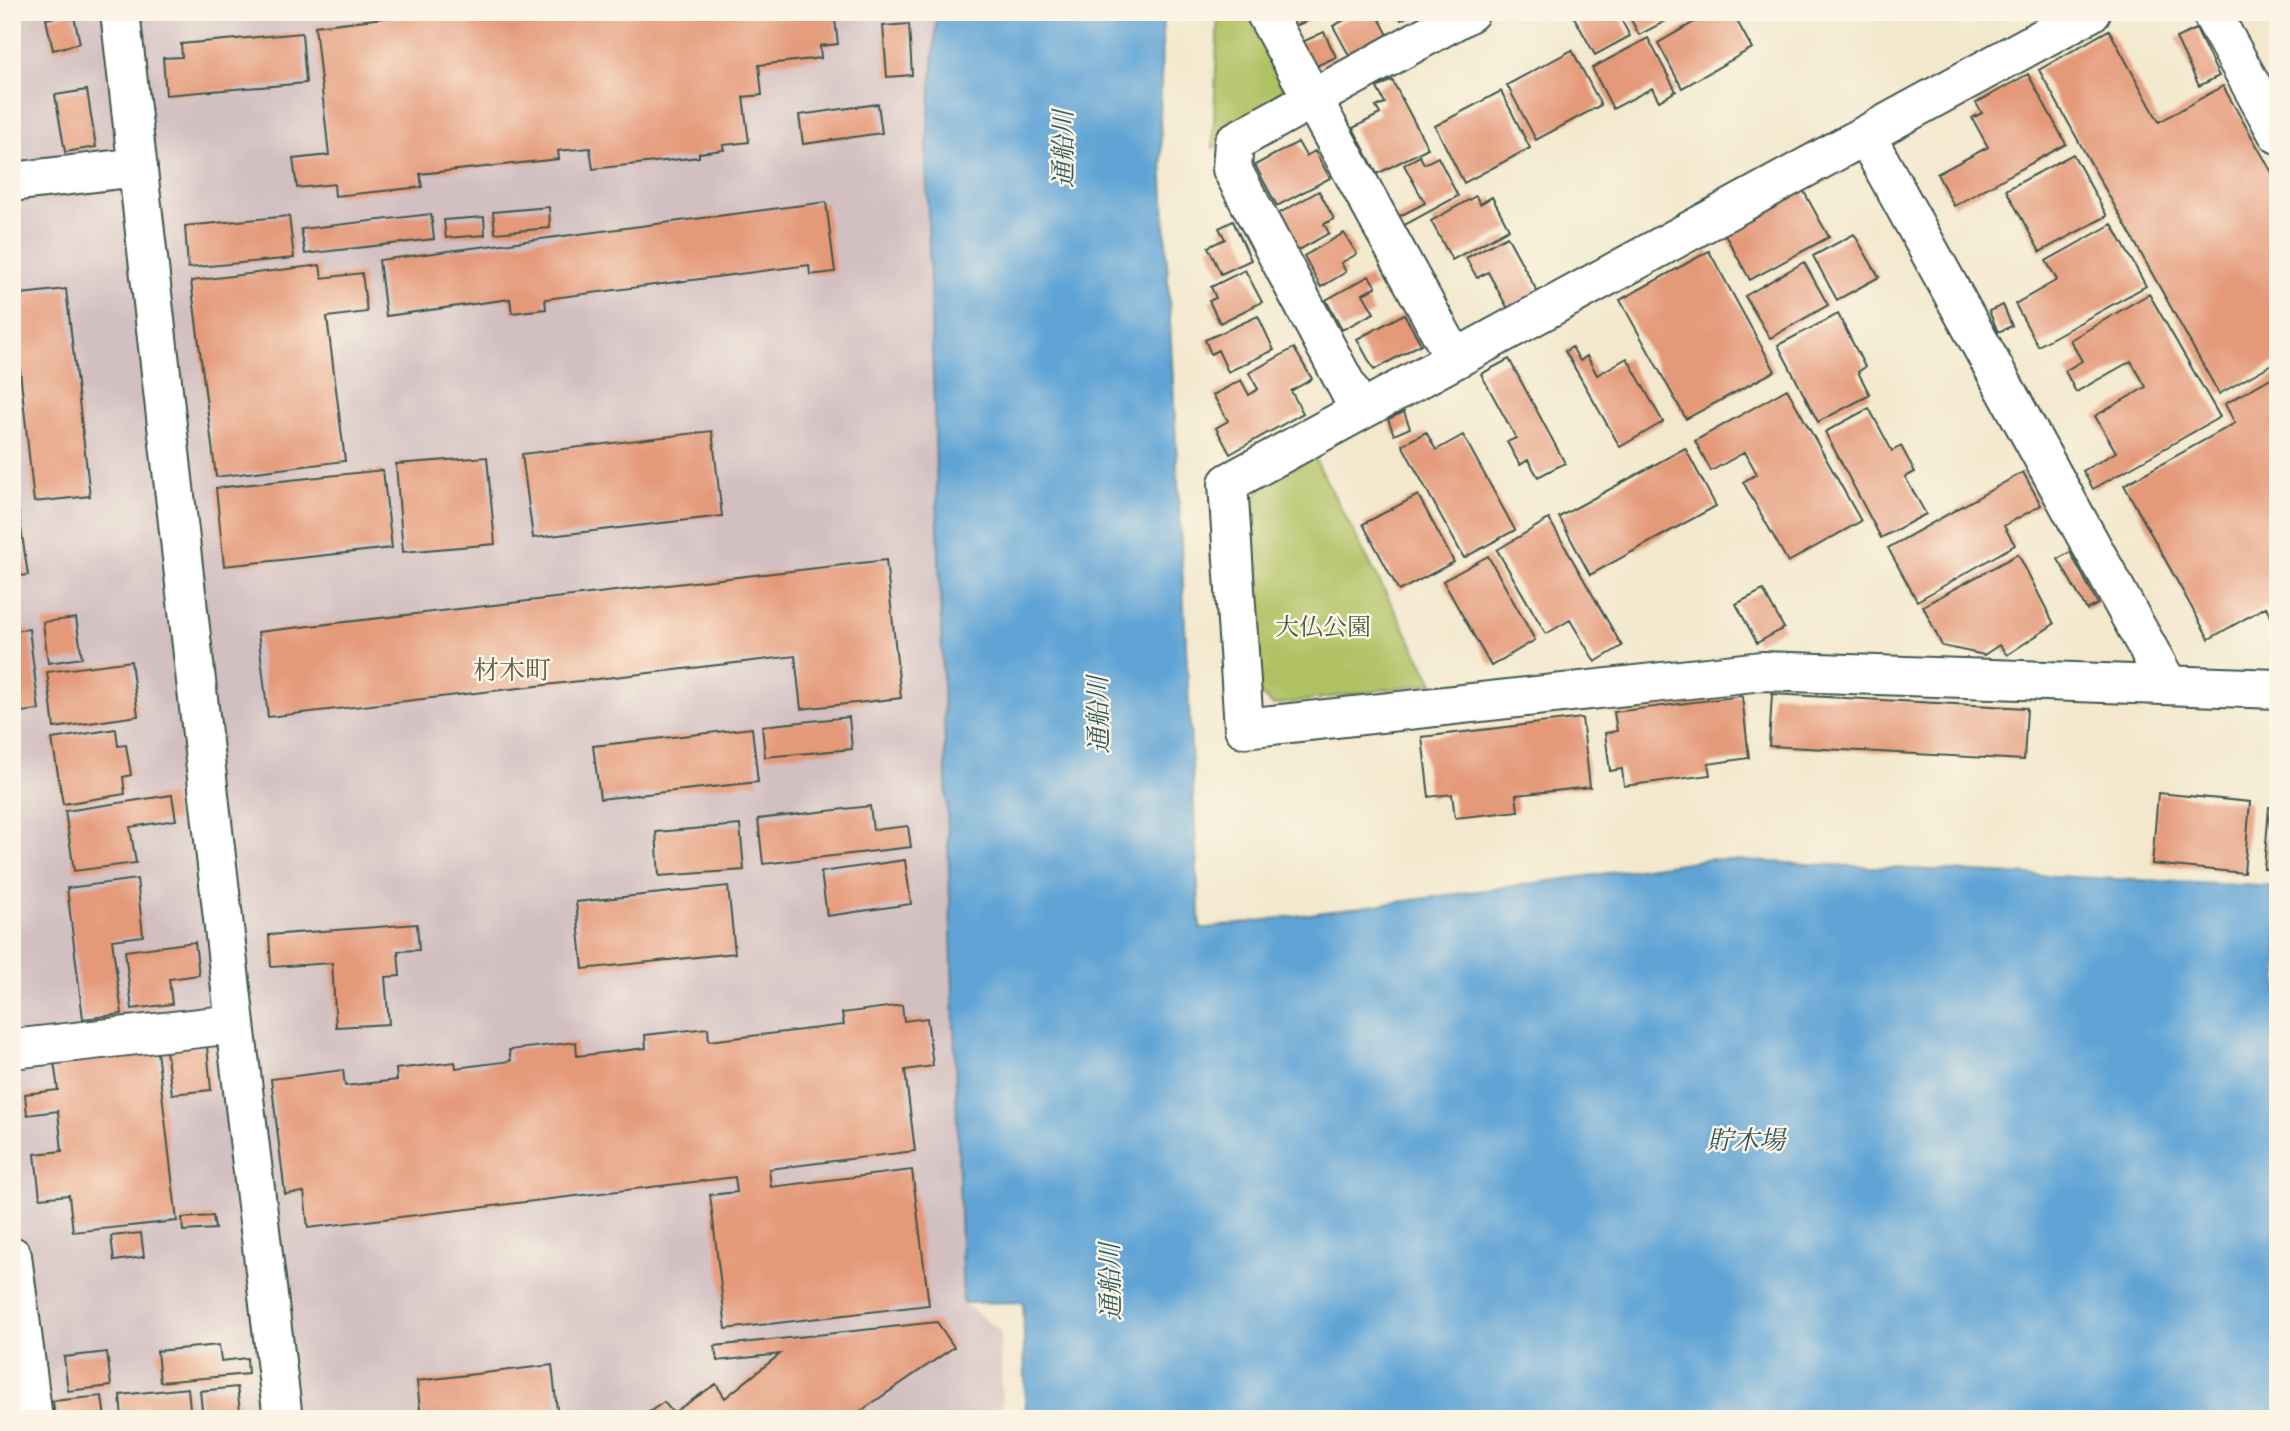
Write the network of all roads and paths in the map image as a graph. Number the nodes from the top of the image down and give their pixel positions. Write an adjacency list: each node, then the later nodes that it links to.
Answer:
1 (120, 12): 9 (street)
2 (1265, 12): 6 (street)
3 (1469, 12): 6 (street)
4 (2091, 12): 8 (street)
5 (2211, 12): 7 (street)
6 (1312, 100): 11 (street); 12 (street)
7 (2278, 134)
8 (1866, 136): 11 (street); 13 (street)
9 (138, 167): 10 (street); 15 (street)
10 (12, 182)
11 (1455, 359): 12 (street)
12 (1360, 411): 13 (street)
13 (2167, 683): 14 (street)
14 (2278, 688)
15 (235, 1024): 16 (street); 19 (street)
16 (12, 1049)
17 (12, 1256): 18 (street)
18 (33, 1419)
19 (283, 1419)

